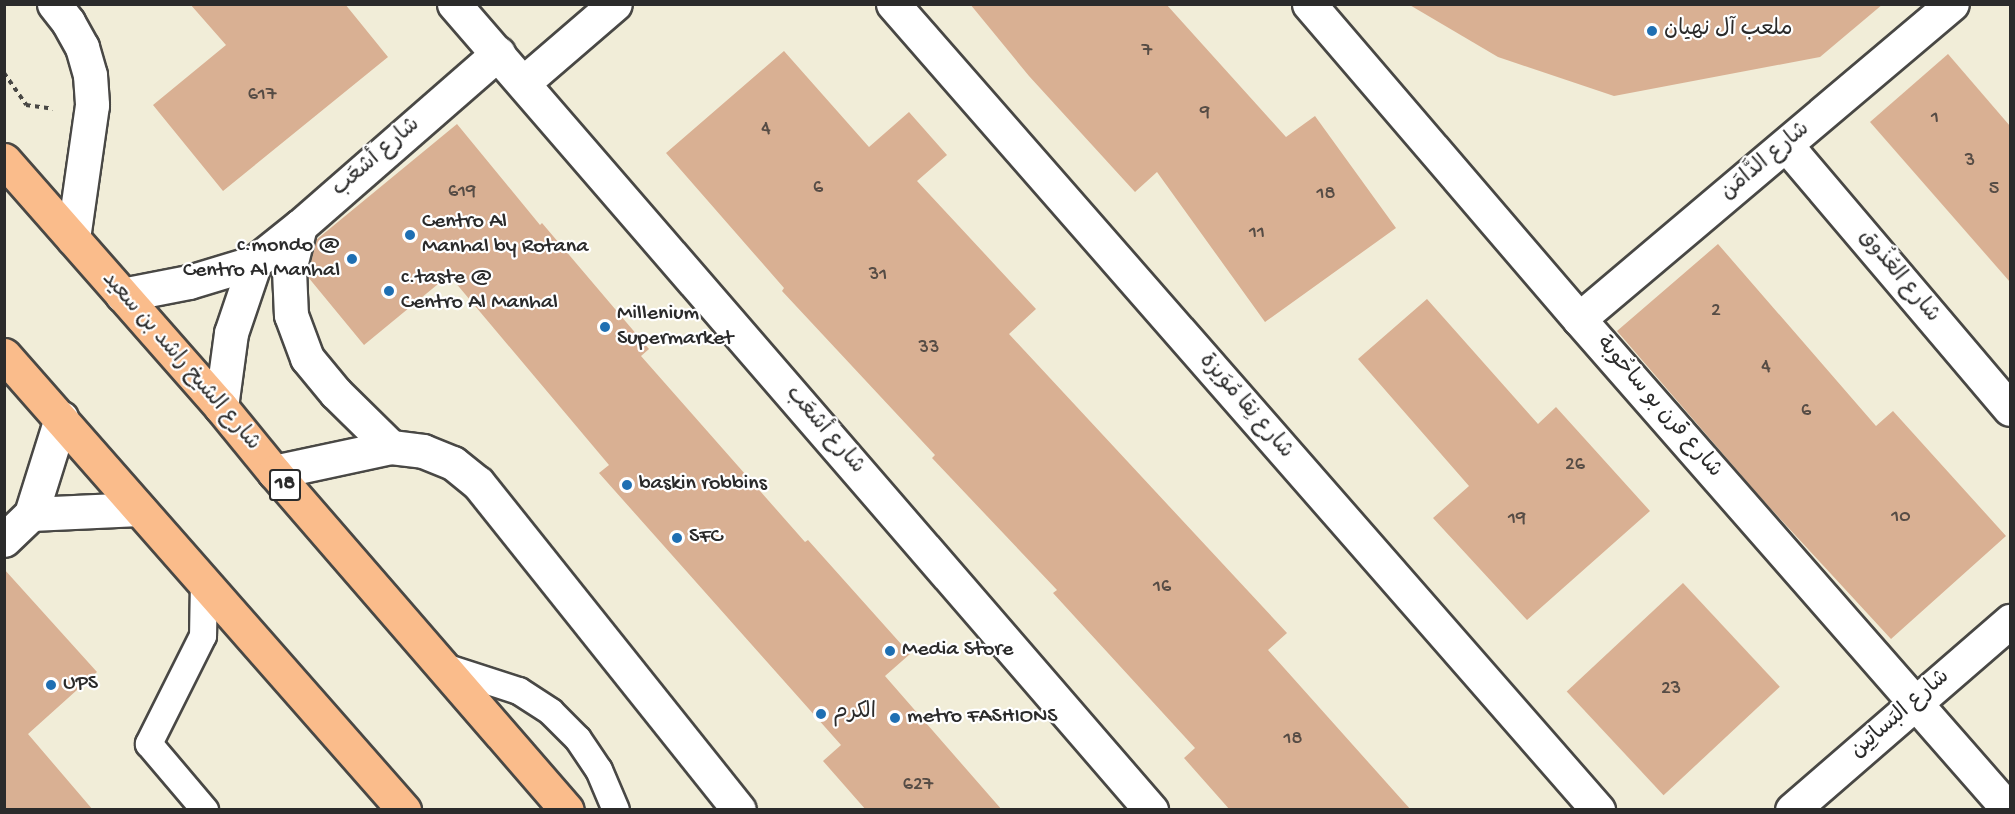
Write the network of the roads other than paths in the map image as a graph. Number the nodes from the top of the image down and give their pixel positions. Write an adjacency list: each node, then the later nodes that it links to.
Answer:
1 (54, 4): 12 (street)
2 (454, 4): 7 (street, شارع أشعَب)
3 (615, 4): 8 (street)
4 (893, 4): 35 (street, شارع نِقا مُوَيزة)
5 (1309, 4): 15 (street, شارع قرن بو ساحُوبة)
6 (1952, 4): 9 (street, شارع الدَّامَن)
7 (498, 53): 8 (street, شارع أشعَب); 11 (street, شارع أشعَب)
8 (524, 83): 34 (street, شارع أشعَب)
9 (1786, 145): 15 (street, شارع الدَّامَن); 18 (street, شارع العُذُوق)
10 (4, 160): 12 (main road, شارع الشيخ راشد بن سعيد / 18)
11 (300, 226): 13 (street, شارع أشعَب); 20 (street)
12 (73, 239): 14 (main road, شارع الشيخ راشد بن سعيد / 18)
13 (255, 262): 14 (street, شارع أشعَب); 17 (street)
14 (122, 295): 17 (main road, شارع الشيخ راشد بن سعيد / 18)
15 (1580, 319): 28 (street, شارع قرن بو ساحُوبة)
16 (4, 355): 19 (main road)
17 (221, 407): 21 (main road, شارع الشيخ راشد بن سعيد / 18)
18 (2010, 409)
19 (61, 418): 22 (main road); 23 (street)
20 (391, 447): 21 (street); 33 (street)
21 (274, 472): 27 (main road, شارع الشيخ راشد بن سعيد / 18)
22 (139, 508): 23 (street); 25 (main road)
23 (31, 514): 24 (street)
24 (4, 540)
25 (204, 582): 29 (lane); 30 (main road)
26 (2010, 621): 28 (street, شارع البَساتِين)
27 (446, 667): 31 (main road, شارع الشيخ راشد بن سعيد / 18); 32 (lane)
28 (1917, 702): 36 (street, شارع البَساتِين); 37 (street, شارع قرن بو ساحُوبة)
29 (205, 810)
30 (404, 810)
31 (567, 810)
32 (616, 810)
33 (739, 810)
34 (1151, 810)
35 (1598, 810)
36 (1792, 810)
37 (2009, 810)

